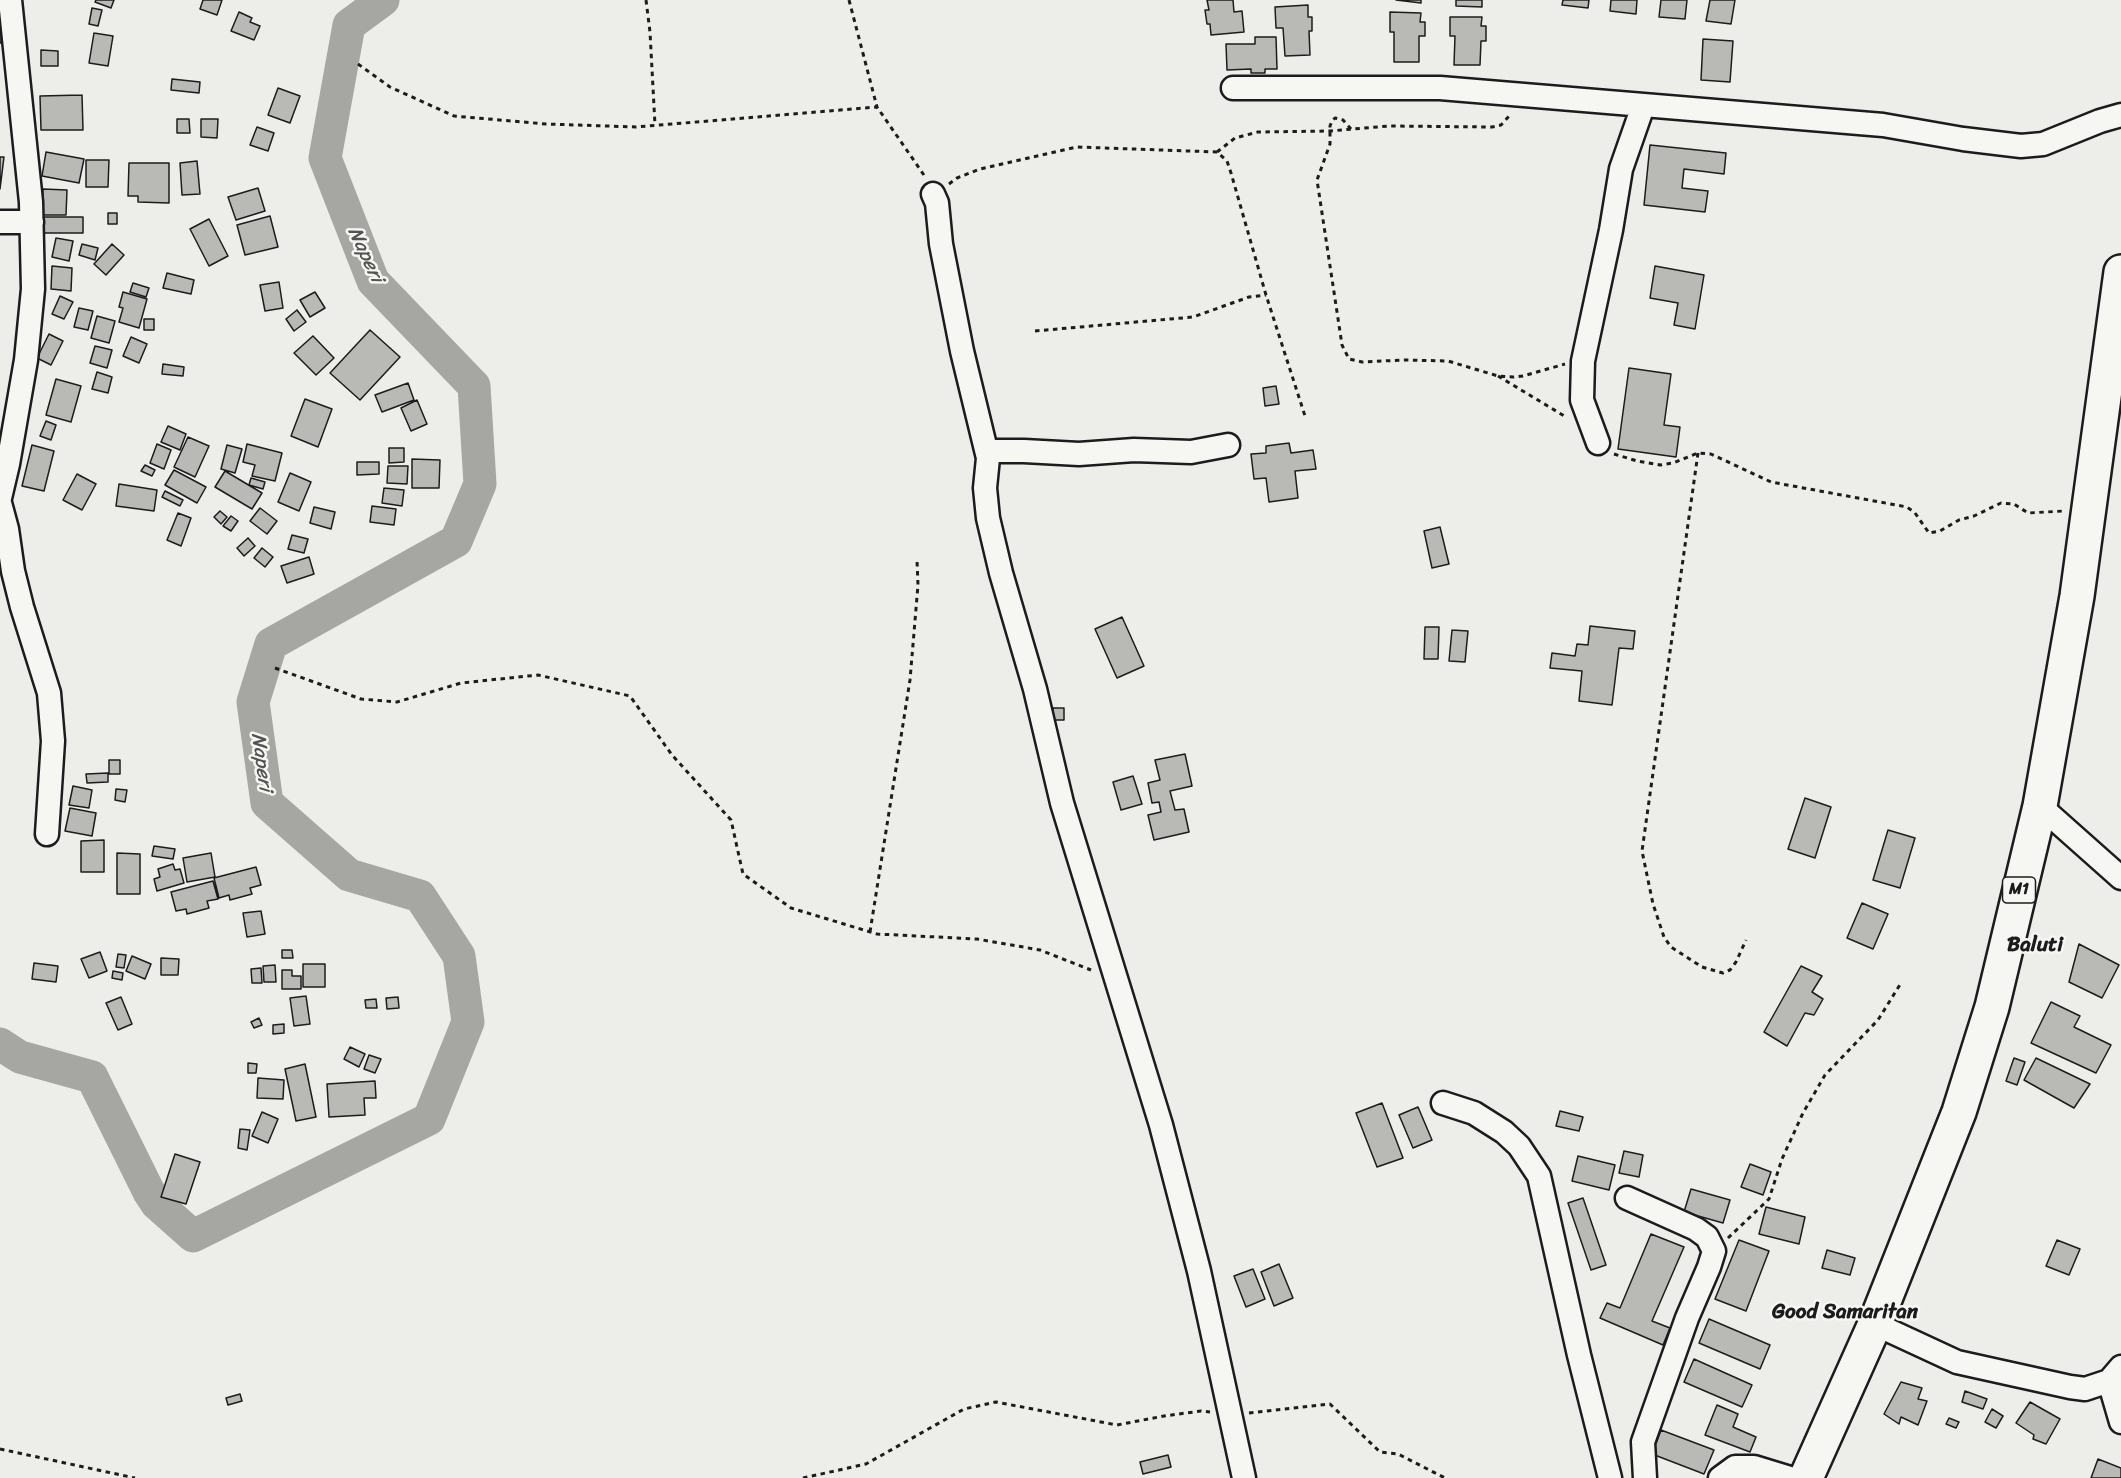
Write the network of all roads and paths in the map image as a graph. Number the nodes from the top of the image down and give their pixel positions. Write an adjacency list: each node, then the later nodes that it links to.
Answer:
1 (10, 0): 16 (street)
2 (646, 0): 10 (path)
3 (849, 0): 8 (path)
4 (358, 64): 10 (path)
5 (1233, 88): 6 (street)
6 (1524, 96): 7 (street); 11 (path)
7 (1643, 106): 9 (street); 20 (street)
8 (877, 108): 10 (path); 14 (path)
9 (2121, 115)
10 (655, 125)
11 (1351, 129): 12 (path); 12 (path)
12 (1330, 131): 13 (path); 21 (path)
13 (1217, 152): 14 (path); 18 (path)
14 (933, 194): 25 (street)
15 (0, 222): 16 (street)
16 (32, 222): 27 (street)
17 (2121, 272): 29 (highway, M1)
18 (1266, 295): 19 (path); 22 (path)
19 (1035, 331)
20 (1584, 358): 21 (path); 23 (street)
21 (1498, 376): 23 (path)
22 (1305, 416)
23 (1598, 443): 26 (path)
24 (1228, 445): 25 (street)
25 (987, 451): 37 (street)
26 (1698, 453): 29 (path); 36 (path)
27 (0, 498)
28 (0, 503): 33 (street)
29 (2089, 507): 32 (highway, M1)
30 (917, 560): 35 (path)
31 (275, 668): 35 (path)
32 (2040, 806): 34 (street); 42 (highway, M1)
33 (47, 834)
34 (2121, 878)
35 (870, 932): 37 (path)
36 (1746, 940)
37 (1116, 979): 44 (street)
38 (1901, 983): 41 (path)
39 (1443, 1103): 51 (street)
40 (1627, 1198): 41 (street)
41 (1714, 1251): 52 (street)
42 (1875, 1324): 43 (street); 55 (highway, M1)
43 (2115, 1374): 45 (street)
44 (1230, 1415): 48 (path); 49 (street); 50 (path)
45 (2121, 1422)
46 (0, 1449): 47 (path)
47 (135, 1478)
48 (803, 1478)
49 (1244, 1478)
50 (1445, 1478)
51 (1610, 1478)
52 (1645, 1478)
53 (1720, 1478): 54 (street)
54 (1790, 1478)
55 (1806, 1478)

